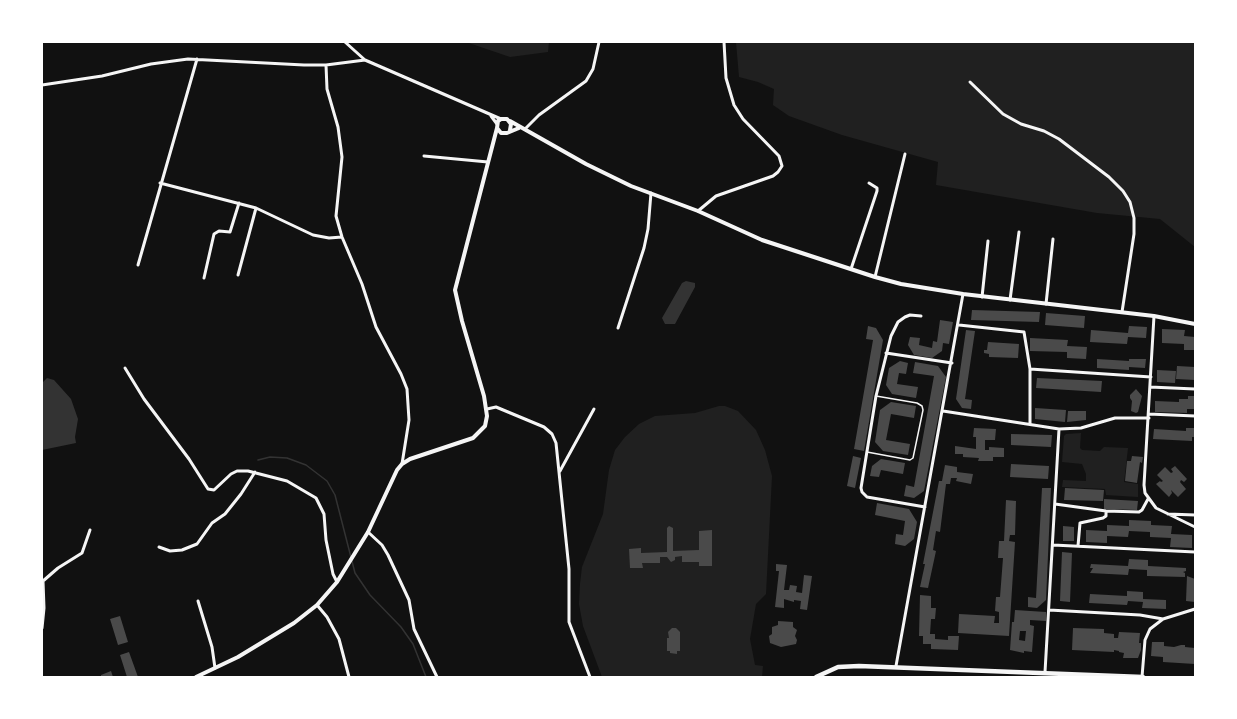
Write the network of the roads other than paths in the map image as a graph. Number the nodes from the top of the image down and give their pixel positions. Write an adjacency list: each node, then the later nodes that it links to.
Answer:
1 (346, 42): 5 (street)
2 (599, 42): 14 (street)
3 (724, 42): 26 (street)
4 (197, 58): 6 (street); 8 (street); 21 (street)
5 (365, 60): 6 (street); 9 (street)
6 (326, 65): 28 (street)
7 (970, 82): 40 (street)
8 (42, 85)
9 (491, 116): 10 (street); 12 (street)
10 (501, 119): 11 (street); 12 (street)
11 (510, 121): 13 (street); 15 (street)
12 (497, 126): 16 (street); 17 (street)
13 (519, 128): 14 (street); 15 (street)
14 (525, 129): 23 (street)
15 (510, 130): 16 (street)
16 (504, 133): 17 (street)
17 (494, 142): 20 (street)
18 (905, 154): 34 (street)
19 (424, 156): 20 (street)
20 (488, 162): 54 (street)
21 (160, 183): 24 (street); 31 (street)
22 (869, 183): 32 (street)
23 (651, 193): 26 (street); 45 (street)
24 (239, 203): 25 (street); 35 (street)
25 (256, 208): 28 (street); 33 (street)
26 (698, 211): 32 (street)
27 (1019, 232): 38 (street)
28 (342, 237): 62 (street)
29 (1053, 239): 39 (street)
30 (988, 241): 37 (street)
31 (138, 265)
32 (852, 269): 34 (street)
33 (238, 275)
34 (875, 277): 36 (street)
35 (204, 278)
36 (963, 294): 37 (street); 44 (street)
37 (982, 297): 38 (street)
38 (1010, 300): 39 (street)
39 (1046, 304): 40 (street)
40 (1122, 312): 42 (street)
41 (921, 316): 46 (street)
42 (1154, 316): 43 (street); 50 (street)
43 (1195, 324)
44 (958, 325): 47 (street); 49 (street)
45 (618, 328)
46 (886, 353): 47 (street); 53 (street)
47 (952, 363): 56 (street)
48 (125, 368): 64 (street)
49 (1030, 369): 50 (street); 59 (street)
50 (1151, 377): 51 (street)
51 (1150, 387): 52 (street); 57 (street)
52 (1195, 389)
53 (876, 396): 61 (street); 61 (lane)
54 (486, 408): 62 (street); 63 (street)
55 (594, 409): 63 (street)
56 (943, 411): 59 (street); 67 (street)
57 (1149, 416): 58 (street); 60 (street); 65 (street)
58 (1195, 416)
59 (1030, 424): 60 (street)
60 (1059, 429): 66 (street)
61 (867, 452): 67 (street)
62 (402, 464): 73 (street)
63 (560, 471): 91 (street)
64 (255, 472): 76 (street); 78 (street)
65 (1148, 499): 68 (street); 69 (street)
66 (1055, 504): 68 (street); 74 (street)
67 (925, 507): 85 (street)
68 (1106, 511): 75 (street)
69 (1166, 514): 70 (street); 71 (street)
70 (1195, 515)
71 (1195, 527)
72 (90, 530): 84 (street)
73 (368, 532): 78 (street); 90 (street)
74 (1053, 545): 75 (street); 82 (street)
75 (1078, 546): 77 (street)
76 (159, 547)
77 (1195, 552)
78 (337, 582): 80 (street)
79 (198, 601): 86 (street)
80 (317, 605): 86 (street); 89 (street)
81 (1195, 609): 83 (street)
82 (1049, 610): 83 (street); 87 (street)
83 (1163, 619): 93 (street)
84 (42, 628)
85 (896, 666): 87 (main road); 92 (main road)
86 (215, 668): 88 (street)
87 (1045, 672): 93 (main road)
88 (196, 677)
89 (349, 677)
90 (437, 677)
91 (590, 677)
92 (816, 677)
93 (1142, 677)

